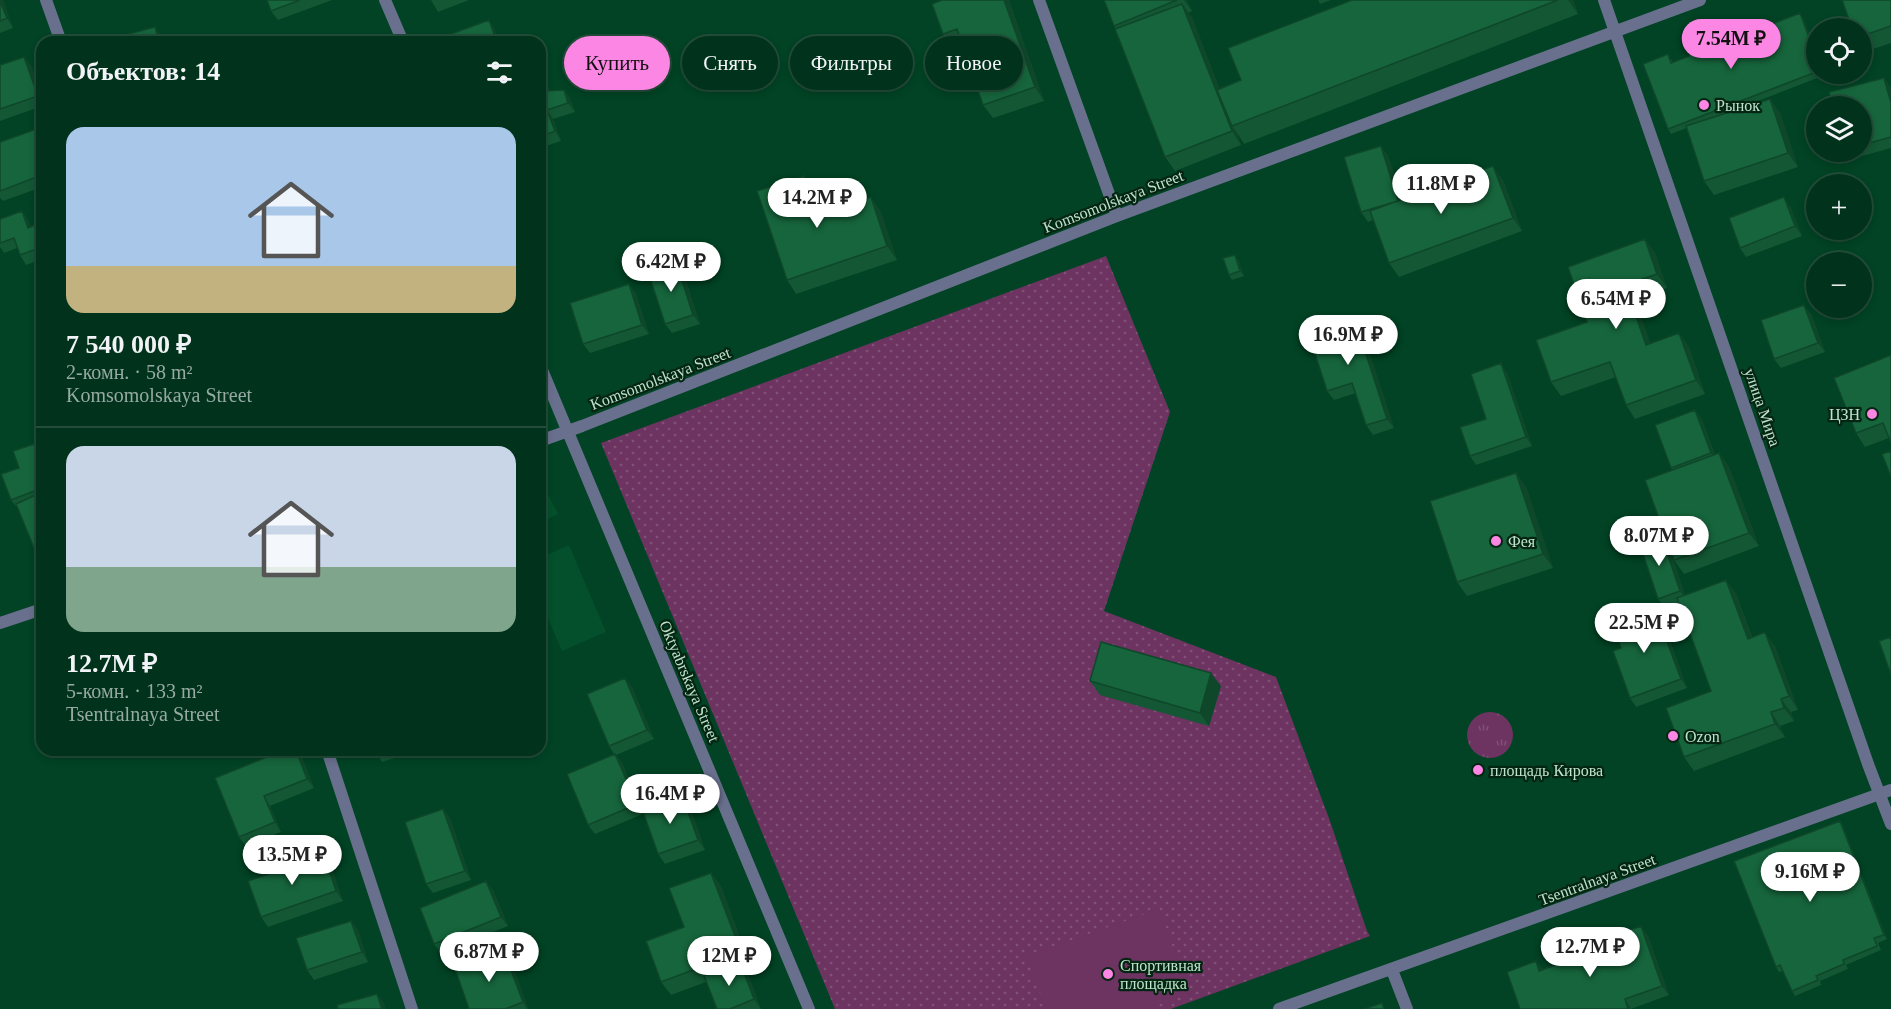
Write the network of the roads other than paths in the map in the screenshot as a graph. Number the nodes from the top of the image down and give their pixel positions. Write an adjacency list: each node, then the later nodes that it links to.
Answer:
1 (46, 0): 7 (street)
2 (385, 0): 8 (street)
3 (1039, 0): 9 (street)
4 (1605, 0): 6 (street, улица Мира)
5 (1700, 0): 6 (street, Komsomolskaya Street)
6 (1616, 32): 9 (street, Komsomolskaya Street); 16 (street, улица Мира)
7 (59, 36)
8 (400, 36)
9 (1117, 216): 11 (street, Komsomolskaya Street)
10 (546, 379): 11 (street, Oktyabrskaya Street)
11 (568, 432): 12 (street, Komsomolskaya Street); 20 (street, Oktyabrskaya Street)
12 (546, 439)
13 (36, 611): 14 (street)
14 (0, 623)
15 (329, 756): 19 (street)
16 (1885, 792): 17 (street, улица Мира); 18 (street, Tsentralnaya Street)
17 (1891, 824)
18 (1392, 970): 21 (street, Tsentralnaya Street); 22 (street)
19 (412, 1009)
20 (809, 1009)
21 (1279, 1009)
22 (1407, 1009)

